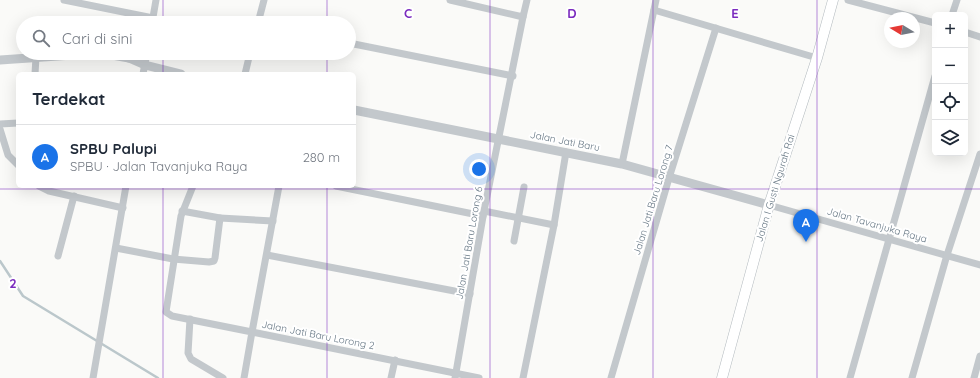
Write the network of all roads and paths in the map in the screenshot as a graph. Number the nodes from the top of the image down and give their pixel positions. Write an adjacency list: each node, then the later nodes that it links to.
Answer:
1 (64, 0): 10 (street)
2 (156, 0): 14 (street)
3 (264, 0): 15 (street)
4 (450, 0): 16 (street)
5 (527, 0): 16 (street, Jalan Jati Baru Lorong 6)
6 (656, 0): 11 (street)
7 (833, 0): 22 (main road, Jalan I Gusti Ngurah Rai)
8 (848, 0): 17 (street)
9 (957, 0): 12 (street)
10 (89, 2): 13 (street)
11 (654, 10): 18 (street); 42 (street)
12 (953, 12)
13 (139, 16)
14 (154, 16)
15 (260, 16)
16 (523, 17): 32 (street, Jalan Jati Baru Lorong 6)
17 (932, 22)
18 (716, 28): 22 (street); 43 (street, Jalan Jati Baru Lorong 7)
19 (968, 33): 20 (street)
20 (980, 37)
21 (356, 44): 32 (street)
22 (817, 58): 51 (main road, Jalan I Gusti Ngurah Rai)
23 (16, 59): 24 (street)
24 (0, 60)
25 (36, 60): 29 (street)
26 (131, 60): 28 (street)
27 (248, 60): 31 (street)
28 (144, 69): 30 (street)
29 (35, 72)
30 (166, 72)
31 (245, 72)
32 (513, 76): 38 (street, Jalan Jati Baru Lorong 6)
33 (933, 84): 59 (street)
34 (356, 110): 38 (street, Jalan Jati Baru)
35 (16, 123): 36 (street)
36 (0, 124)
37 (0, 128): 41 (street)
38 (498, 139): 39 (street, Jalan Jati Baru); 54 (street, Jalan Jati Baru Lorong 6)
39 (566, 152): 42 (street, Jalan Jati Baru); 58 (street)
40 (980, 154): 64 (street)
41 (16, 163)
42 (622, 164): 43 (street, Jalan Jati Baru)
43 (669, 178): 51 (street, Jalan Jati Baru); 79 (street, Jalan Jati Baru Lorong 7)
44 (524, 187): 56 (street)
45 (42, 188): 50 (street)
46 (126, 188): 52 (street)
47 (192, 188): 53 (street)
48 (279, 188): 57 (street, Jalan Jati Baru Lorong 2)
49 (347, 188): 54 (street)
50 (74, 196): 52 (street); 63 (street)
51 (769, 205): 59 (street, Jalan Tavanjuka Raya); 80 (main road, Jalan I Gusti Ngurah Rai)
52 (123, 208): 61 (street)
53 (182, 211): 55 (street); 65 (street)
54 (484, 214): 56 (street); 67 (street, Jalan Jati Baru Lorong 6)
55 (220, 218): 57 (street); 65 (street)
56 (518, 218): 58 (street); 60 (street)
57 (273, 221): 62 (street, Jalan Jati Baru Lorong 2)
58 (554, 224): 78 (street)
59 (889, 238): 64 (street, Jalan Tavanjuka Raya); 81 (street)
60 (514, 241)
61 (116, 248): 65 (street); 73 (street)
62 (267, 255): 67 (street); 69 (street, Jalan Jati Baru Lorong 2)
63 (58, 256)
64 (947, 256): 66 (street, Jalan Tavanjuka Raya); 82 (street)
65 (173, 259): 68 (street)
66 (980, 265)
67 (470, 294): 72 (street, Jalan Jati Baru Lorong 6)
68 (190, 319): 69 (street); 74 (street)
69 (252, 332): 71 (street, Jalan Jati Baru Lorong 2); 75 (street)
70 (980, 356): 83 (street)
71 (395, 360): 72 (street, Jalan Jati Baru Lorong 2); 76 (street)
72 (455, 375): 77 (street, Jalan Jati Baru Lorong 2)
73 (93, 377)
74 (223, 378)
75 (244, 378)
76 (391, 378)
77 (479, 378)
78 (523, 378)
79 (611, 378)
80 (722, 378)
81 (850, 378)
82 (912, 378)
83 (974, 378)

